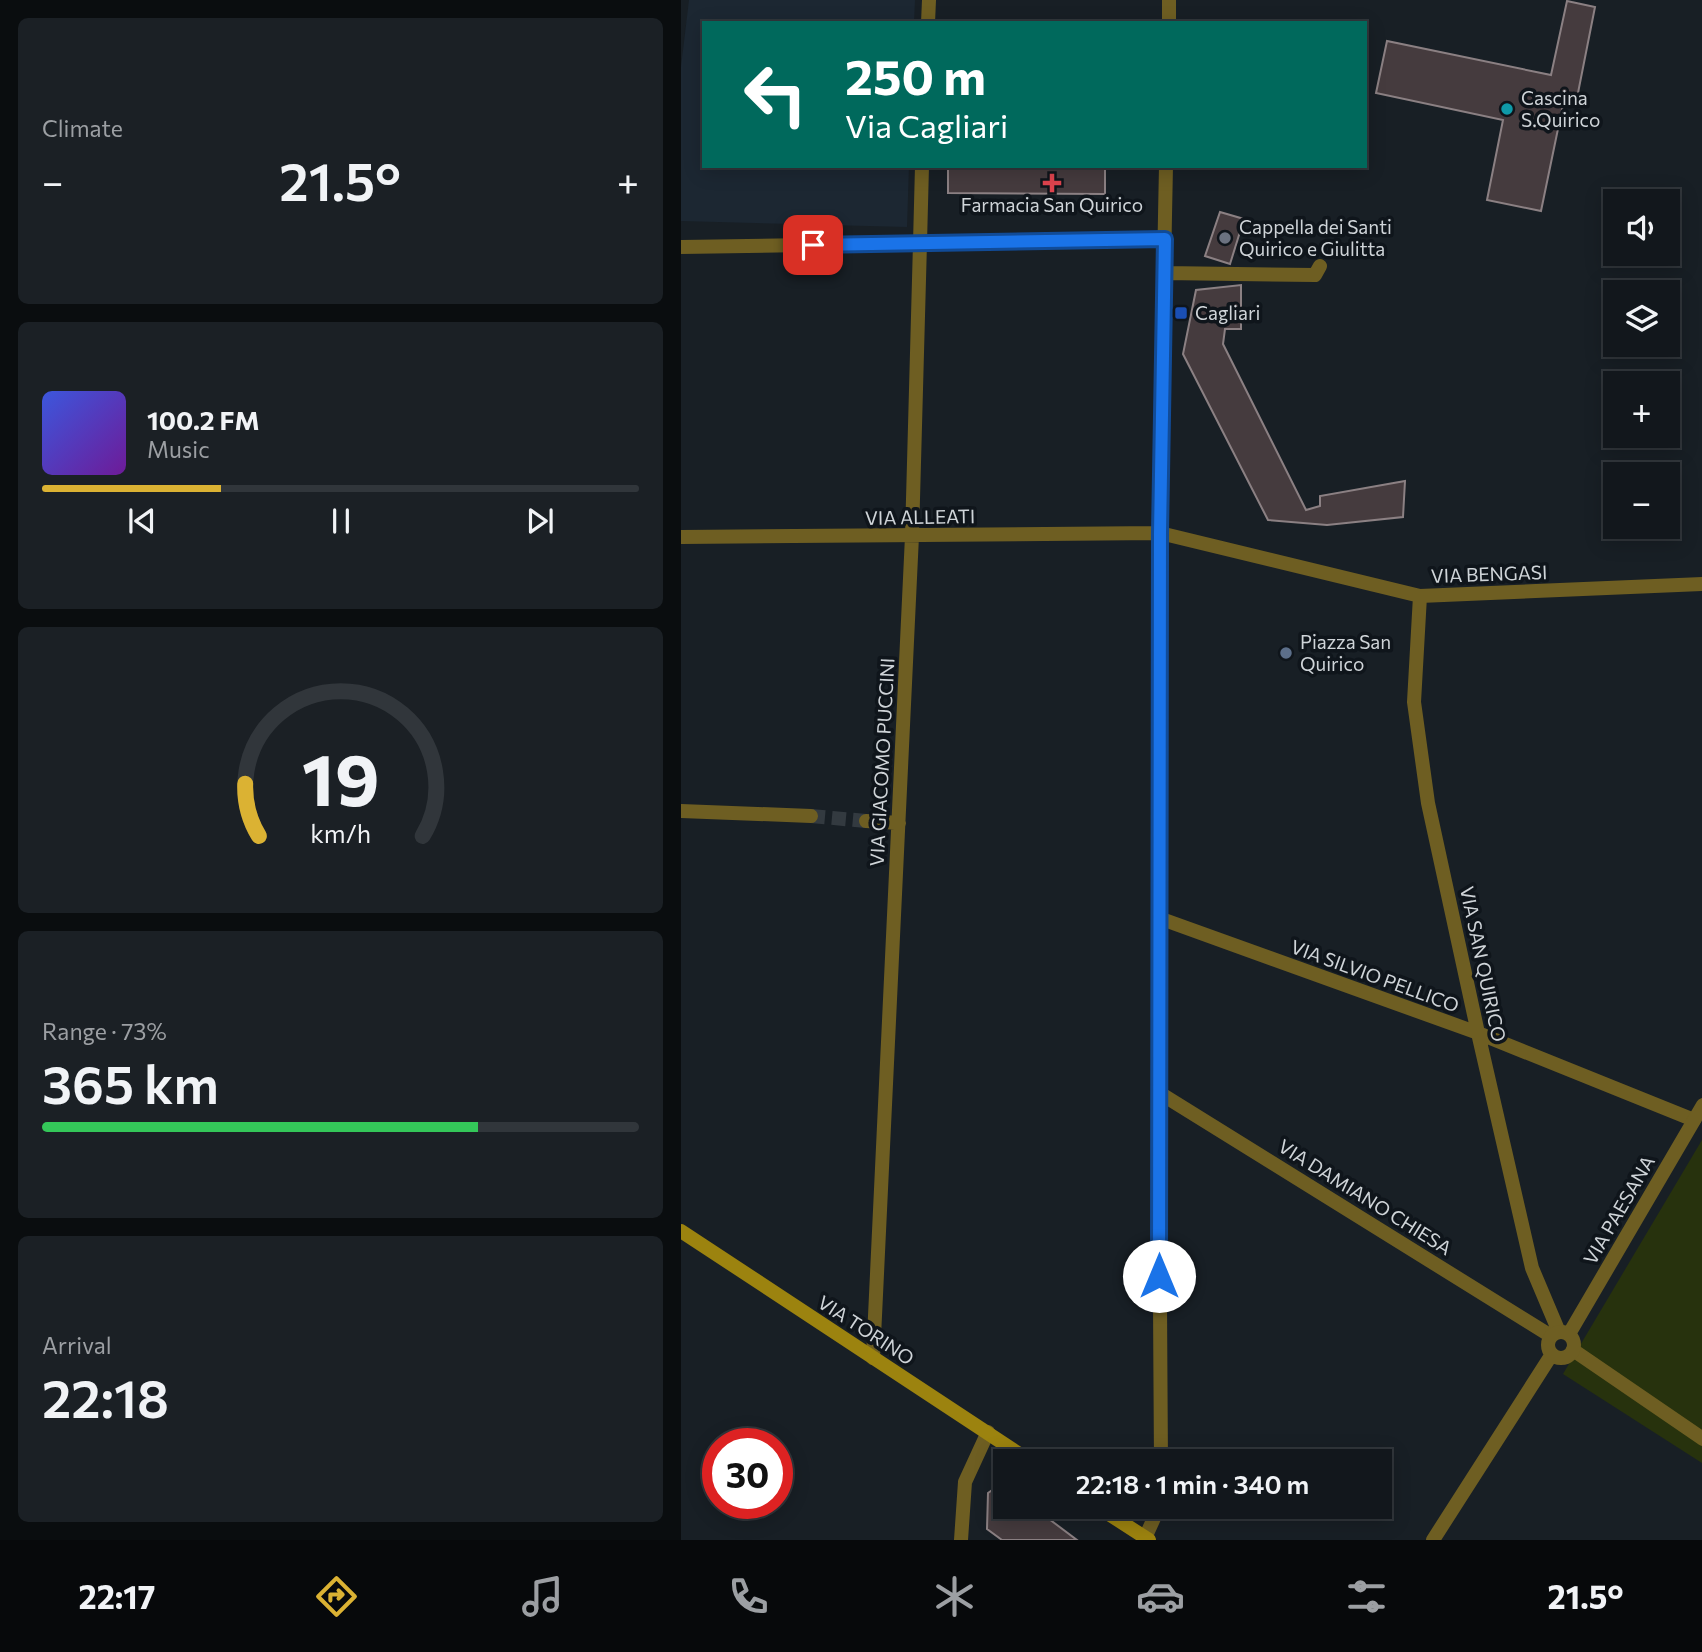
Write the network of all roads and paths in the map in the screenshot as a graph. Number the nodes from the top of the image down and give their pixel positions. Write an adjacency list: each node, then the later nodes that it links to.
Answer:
1 (929, 0): 3 (street)
2 (1169, 0): 4 (street)
3 (928, 21)
4 (1169, 21)
5 (923, 168): 8 (street, VIA GIACOMO PUCCINI)
6 (1166, 168): 7 (street)
7 (1165, 239): 8 (street); 11 (street)
8 (920, 243): 9 (street); 13 (street, VIA GIACOMO PUCCINI)
9 (681, 247)
10 (1320, 266): 11 (street)
11 (1164, 274): 12 (street)
12 (1160, 533): 13 (street, VIA ALLEATI); 16 (street, VIA BENGASI); 21 (street)
13 (912, 536): 14 (street, VIA ALLEATI); 20 (street, VIA GIACOMO PUCCINI)
14 (681, 537)
15 (1702, 584): 16 (street, VIA BENGASI)
16 (1420, 596): 22 (street, VIA SAN QUIRICO)
17 (681, 811): 18 (street)
18 (811, 816)
19 (867, 821): 20 (street)
20 (899, 823): 30 (street, VIA GIACOMO PUCCINI)
21 (1159, 918): 22 (street, VIA SILVIO PELLICO); 23 (street)
22 (1478, 1033): 25 (street, VIA SILVIO PELLICO); 27 (street, VIA SAN QUIRICO)
23 (1158, 1092): 27 (street, VIA DAMIANO CHIESA); 34 (street)
24 (1702, 1105): 25 (street, VIA PAESANA)
25 (1694, 1119): 27 (street, VIA PAESANA)
26 (681, 1231): 30 (main road, VIA TORINO)
27 (1560, 1334): 28 (street); 29 (street)
28 (1573, 1350): 29 (street); 32 (street)
29 (1552, 1354): 39 (street)
30 (873, 1358): 31 (main road, VIA TORINO)
31 (988, 1433): 33 (main road, VIA TORINO); 38 (street)
32 (1702, 1438)
33 (1012, 1449)
34 (1161, 1449)
35 (1116, 1519): 37 (main road)
36 (1154, 1519): 37 (street)
37 (1147, 1539)
38 (961, 1540)
39 (1433, 1540)

